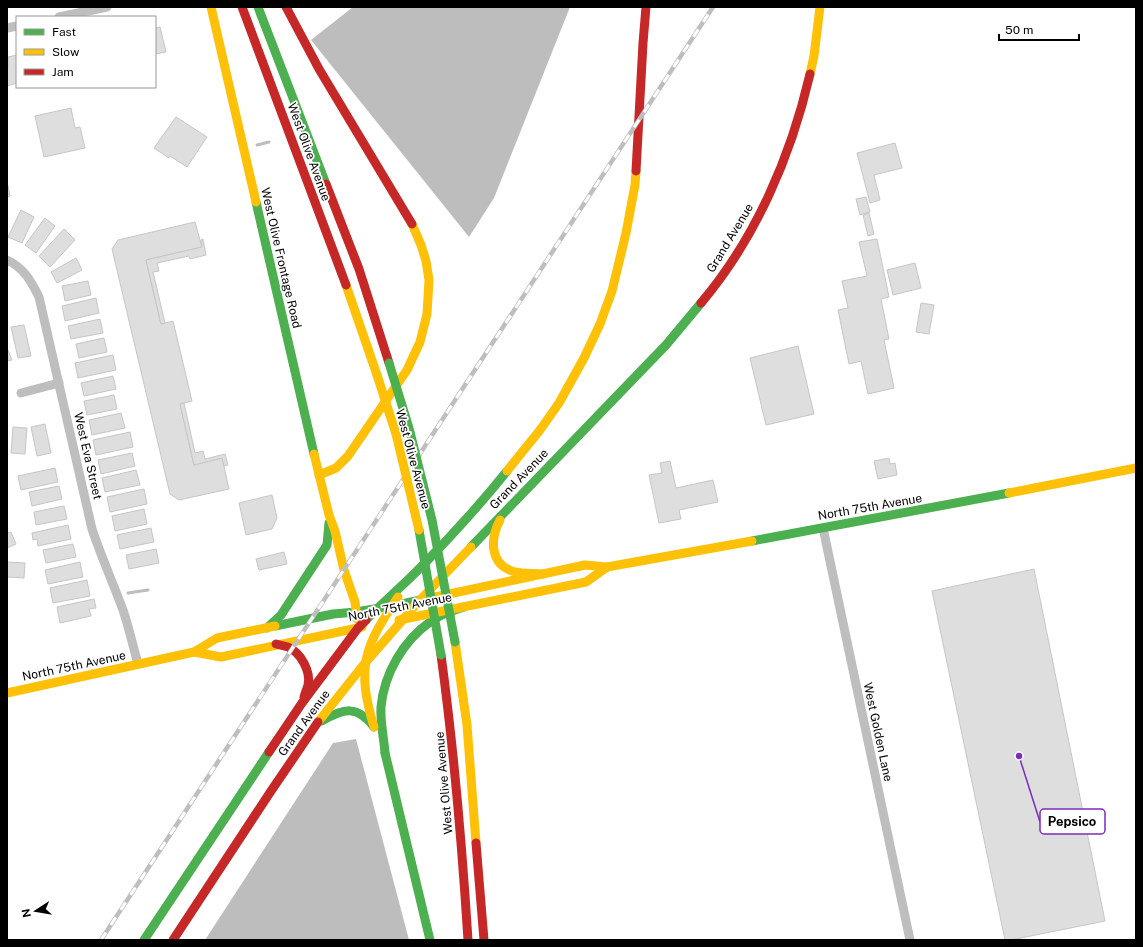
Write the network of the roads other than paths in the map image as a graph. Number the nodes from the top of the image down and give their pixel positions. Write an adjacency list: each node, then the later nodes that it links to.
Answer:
1 (107, 7): 8 (street)
2 (210, 7): 13 (main road, West Olive Frontage Road)
3 (242, 7): 42 (main road, West Olive Avenue, bridge)
4 (258, 7): 43 (main road, West Olive Avenue, bridge)
5 (286, 7): 13 (main road)
6 (646, 7): 18 (main road, Grand Avenue)
7 (820, 7): 14 (main road, Grand Avenue)
8 (64, 16)
9 (7, 260): 10 (street, West Eva Street)
10 (59, 383): 11 (street); 33 (street, West Eva Street)
11 (21, 393)
12 (1136, 468): 16 (main road, North 75th Avenue)
13 (319, 474): 15 (main road, West Olive Frontage Road)
14 (508, 507): 19 (main road); 20 (main road, Grand Avenue)
15 (329, 515): 24 (main road); 27 (main road)
16 (823, 528): 17 (main road, North 75th Avenue); 44 (street, West Golden Lane)
17 (607, 567): 19 (main road, North 75th Avenue); 22 (main road, North 75th Avenue)
18 (414, 574): 21 (main road); 23 (main road, Grand Avenue)
19 (543, 574): 20 (main road, North 75th Avenue)
20 (420, 600): 21 (main road, North 75th Avenue); 25 (main road, Grand Avenue)
21 (392, 606): 23 (main road, North 75th Avenue); 26 (main road)
22 (464, 607): 25 (main road, North 75th Avenue); 38 (main road)
23 (377, 608): 24 (main road, North 75th Avenue); 28 (main road, Grand Avenue)
24 (356, 612): 27 (main road, North 75th Avenue); 28 (main road)
25 (403, 619): 26 (main road, North 75th Avenue); 32 (main road, Grand Avenue)
26 (382, 622): 28 (main road, North 75th Avenue); 32 (main road)
27 (266, 628): 31 (main road, North 75th Avenue)
28 (358, 628): 29 (main road, North 75th Avenue); 30 (main road); 35 (main road, Grand Avenue)
29 (276, 644): 31 (main road, North 75th Avenue); 35 (main road)
30 (358, 646)
31 (194, 652): 33 (main road, North 75th Avenue)
32 (360, 662): 36 (main road, Grand Avenue); 37 (main road)
33 (138, 664): 34 (main road, North 75th Avenue)
34 (7, 693)
35 (302, 703): 39 (main road, Grand Avenue)
36 (317, 724): 37 (main road); 40 (main road, Grand Avenue)
37 (374, 727): 38 (main road)
38 (385, 753): 41 (main road)
39 (144, 940)
40 (172, 940)
41 (430, 940)
42 (468, 940)
43 (484, 940)
44 (910, 940)

